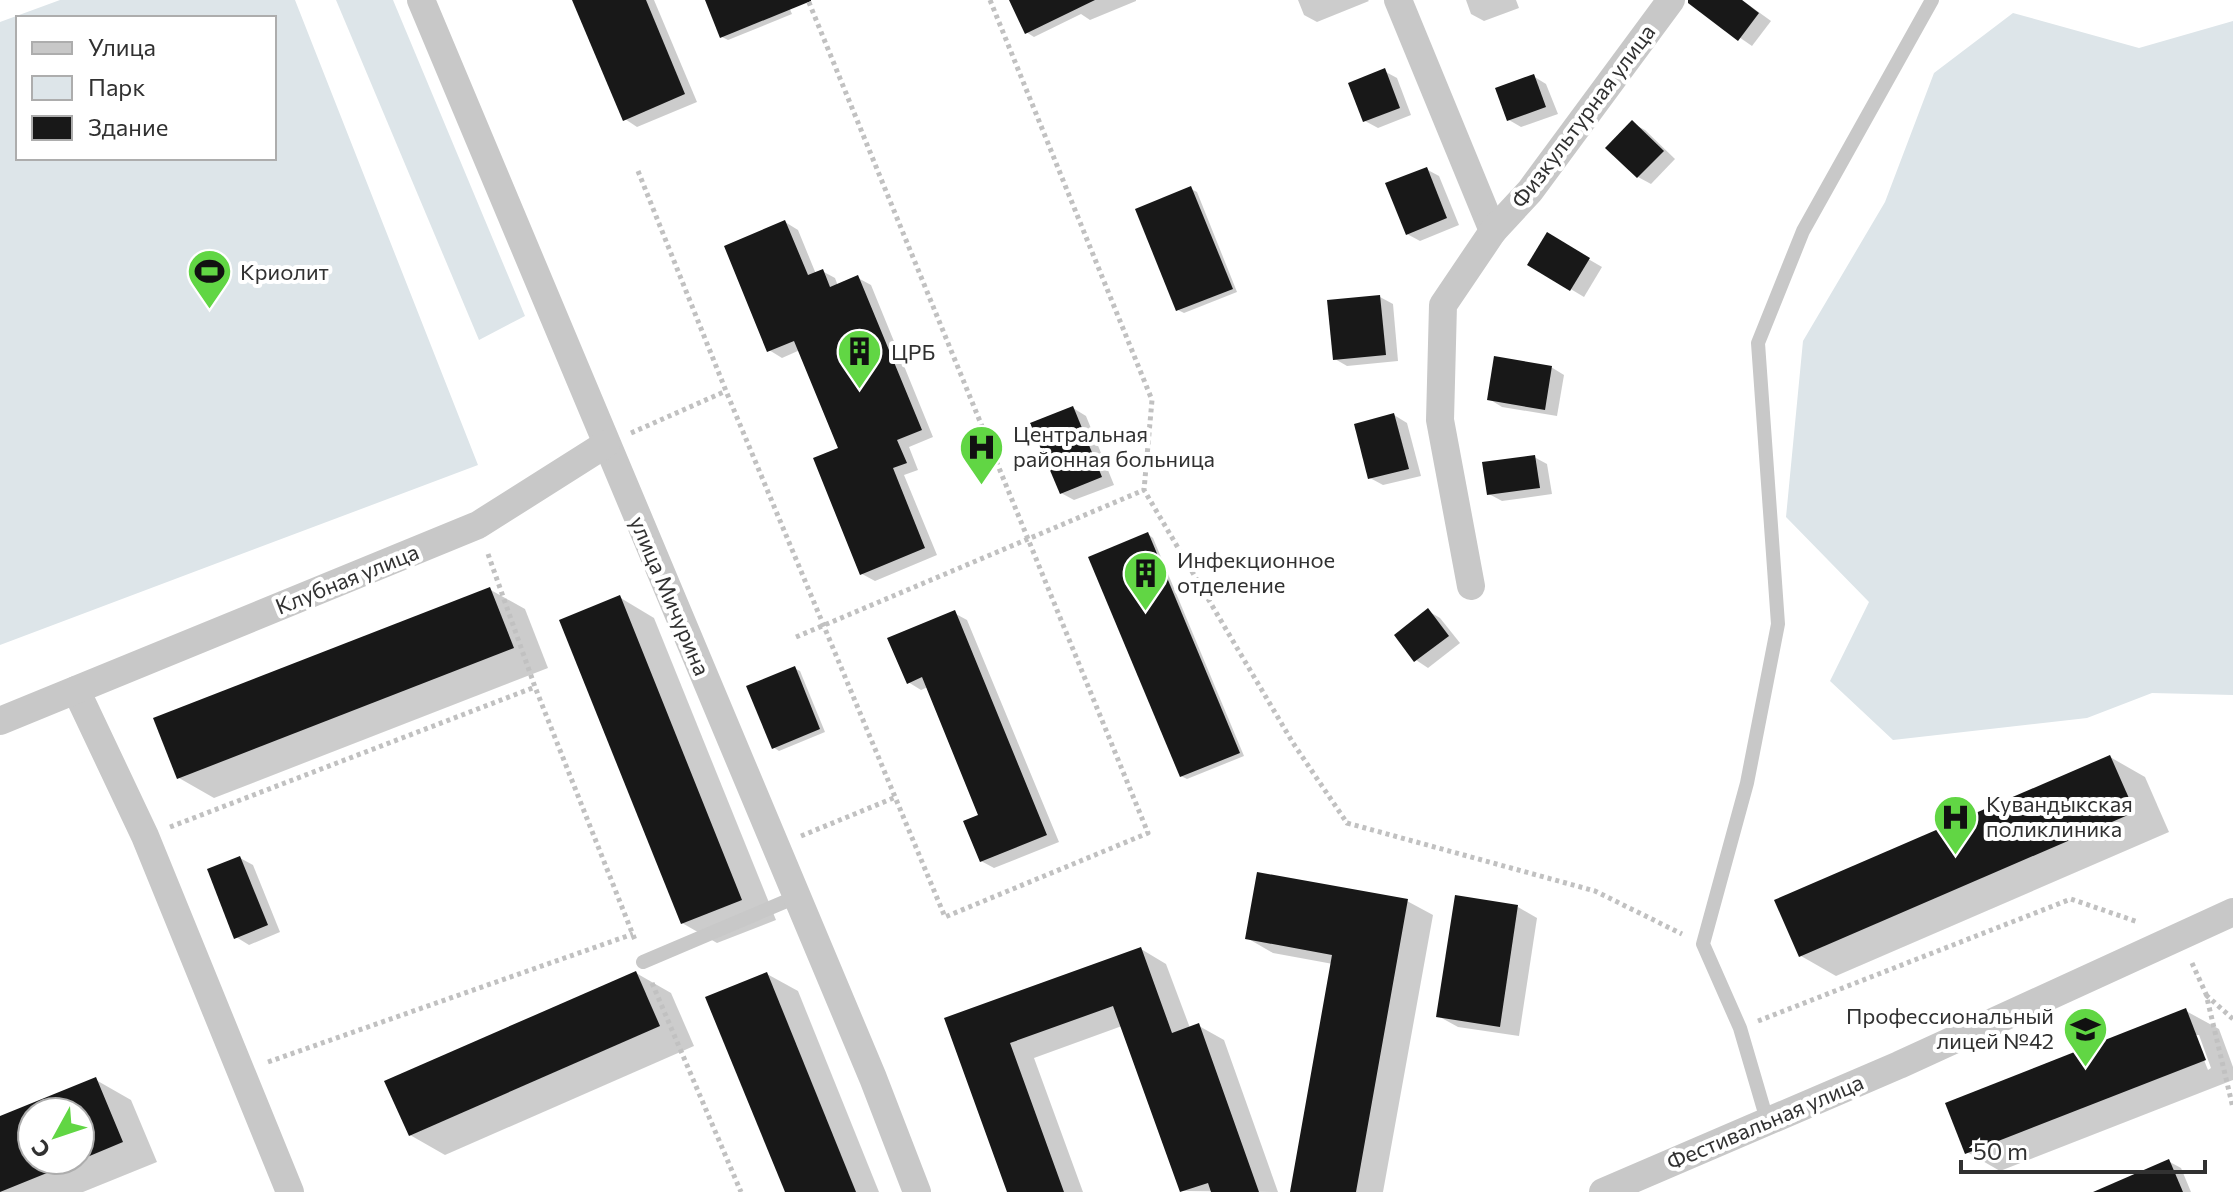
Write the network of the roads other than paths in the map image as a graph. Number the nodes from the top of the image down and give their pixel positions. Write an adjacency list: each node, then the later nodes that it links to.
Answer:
1 (421, 0): 6 (street, улица Мичурина)
2 (1398, 0): 5 (street, Физкультурная улица)
3 (1671, 0): 5 (street, Физкультурная улица)
4 (1932, 0): 13 (lane)
5 (1493, 231): 7 (street, Физкультурная улица)
6 (606, 444): 8 (street, Клубная улица); 10 (street, улица Мичурина)
7 (1471, 586)
8 (76, 690): 9 (street, Клубная улица); 14 (street)
9 (0, 721)
10 (796, 897): 12 (lane); 15 (street, улица Мичурина)
11 (2233, 912): 13 (street, Фестивальная улица)
12 (643, 962)
13 (1767, 1120): 16 (street, Фестивальная улица)
14 (290, 1192)
15 (917, 1192)
16 (1603, 1192)

